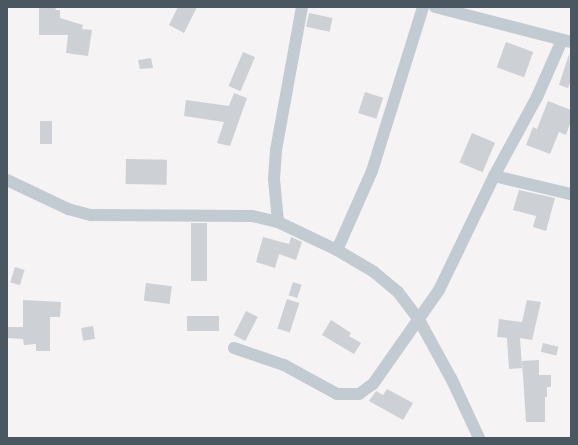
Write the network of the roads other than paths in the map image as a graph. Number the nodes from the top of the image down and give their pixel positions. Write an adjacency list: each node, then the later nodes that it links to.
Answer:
1 (302, 7): 8 (street)
2 (423, 7): 9 (street)
3 (435, 7): 4 (street)
4 (566, 41): 5 (street)
5 (494, 176): 7 (street); 10 (street)
6 (7, 180): 8 (street)
7 (571, 194)
8 (278, 222): 9 (street)
9 (337, 250): 10 (street)
10 (419, 320): 11 (street); 12 (street)
11 (234, 348)
12 (478, 438)

